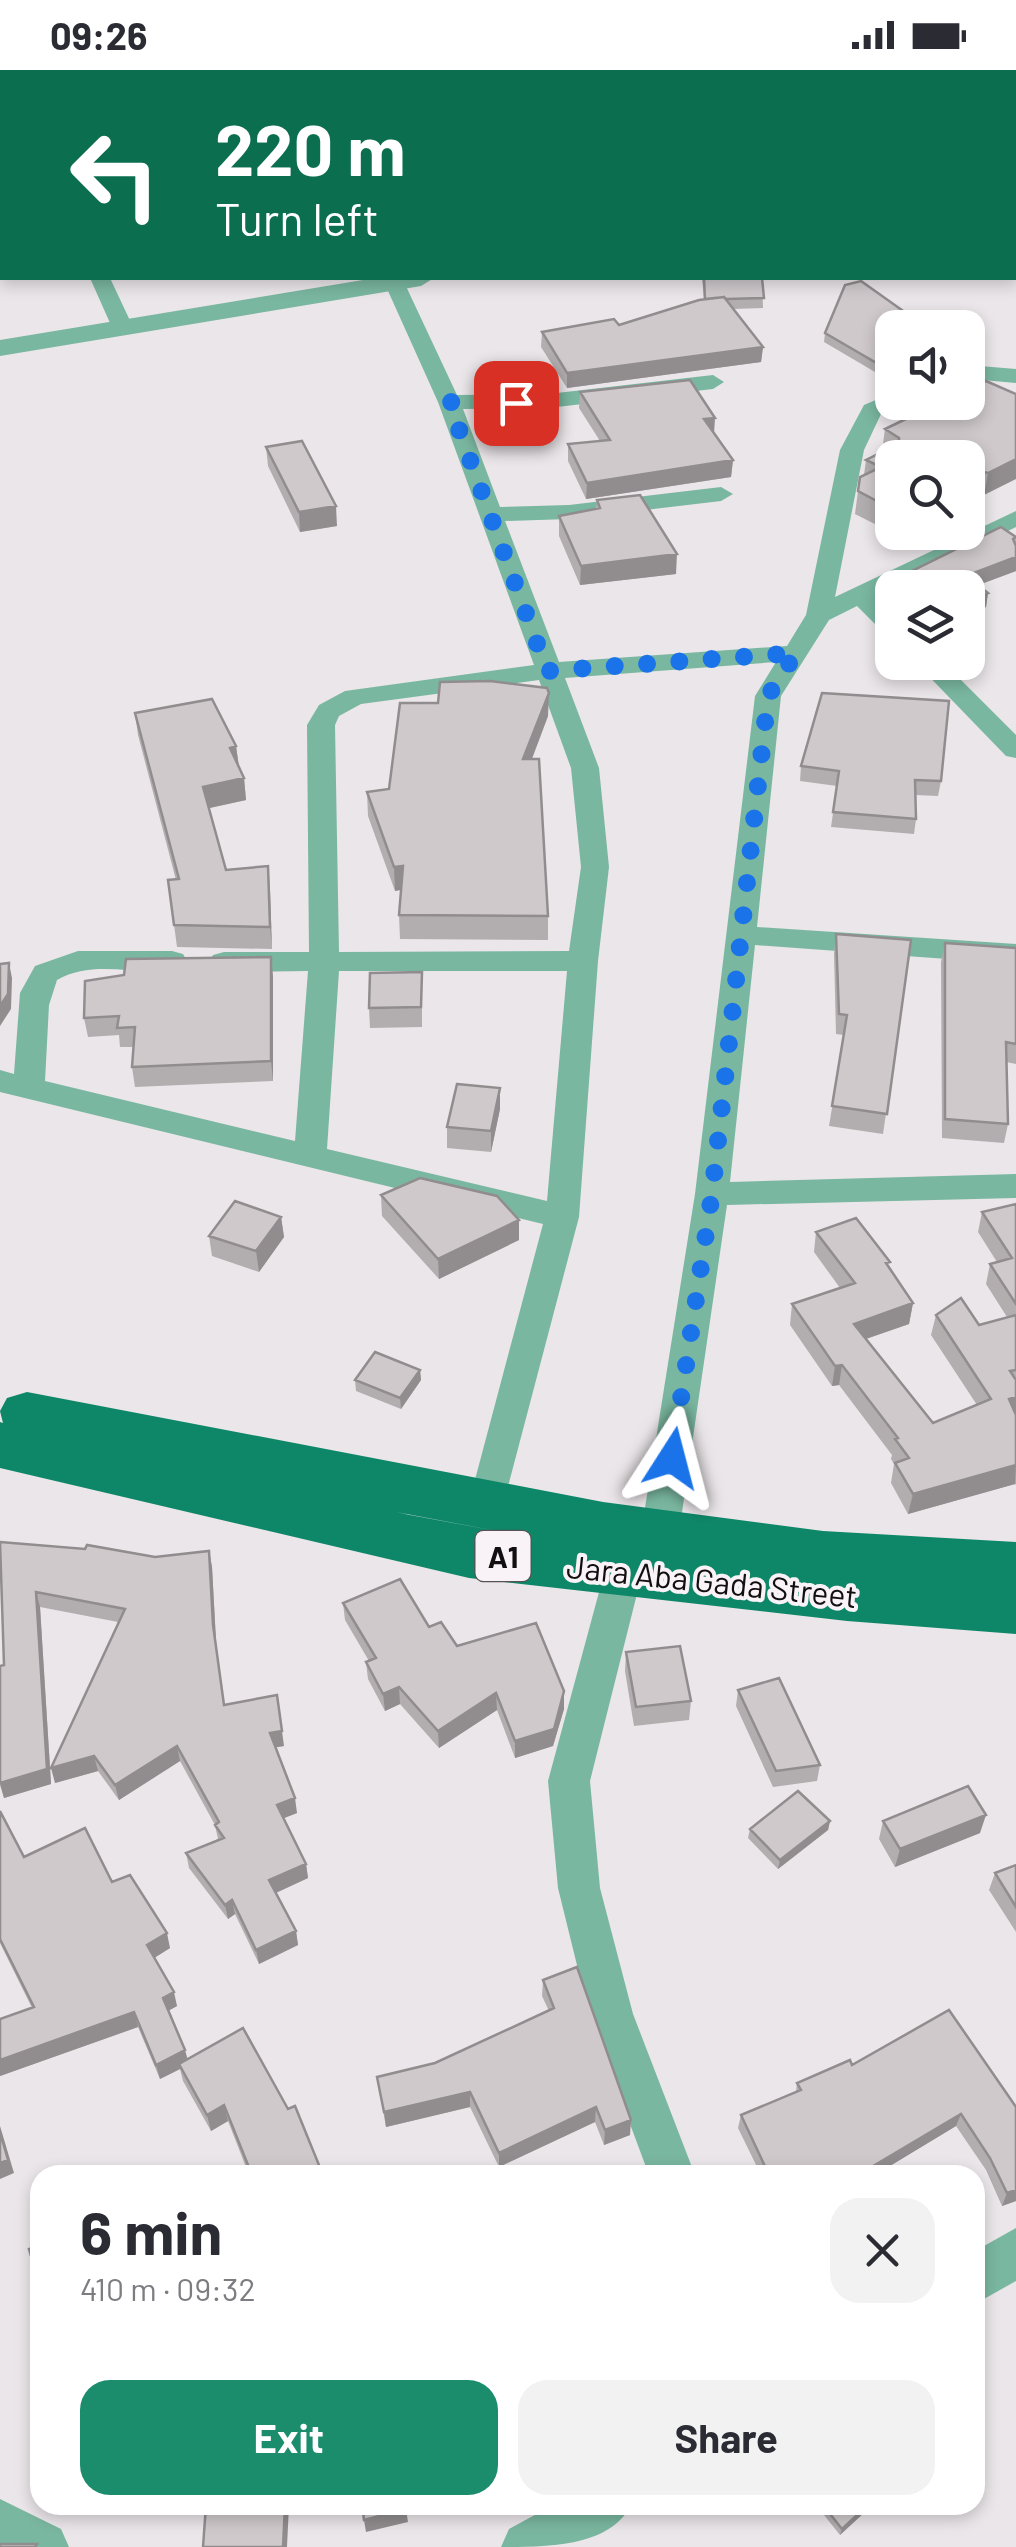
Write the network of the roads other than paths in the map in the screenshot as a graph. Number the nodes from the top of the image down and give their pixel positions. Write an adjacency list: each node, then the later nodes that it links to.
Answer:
1 (101, 280): 3 (street)
2 (407, 280): 3 (street); 8 (street)
3 (122, 327): 4 (street)
4 (0, 348)
5 (985, 373): 6 (street)
6 (1016, 376)
7 (713, 382): 8 (street)
8 (449, 402): 14 (street)
9 (875, 408): 10 (street)
10 (852, 450): 11 (street); 18 (street)
11 (875, 460)
12 (721, 494): 14 (street)
13 (985, 508): 15 (street)
14 (490, 514): 20 (street)
15 (1015, 520): 16 (street)
16 (860, 594): 17 (street); 18 (street)
17 (875, 609)
18 (819, 616): 19 (street)
19 (796, 653): 20 (street); 23 (street)
20 (547, 671): 25 (street); 26 (street)
21 (946, 680): 22 (street)
22 (1016, 750)
23 (741, 936): 24 (street); 30 (street)
24 (1016, 954)
25 (583, 961): 26 (street); 31 (street)
26 (324, 964): 27 (street); 28 (street)
27 (14, 1084): 28 (street)
28 (310, 1154): 31 (street)
29 (1016, 1186): 30 (street)
30 (712, 1194): 35 (street)
31 (562, 1217): 34 (street)
32 (0, 1408): 34 (main road, Jara Aba Gada Street / A1)
33 (0, 1445): 35 (main road, Jara Aba Gada Street / A1)
34 (488, 1506): 35 (main road, Jara Aba Gada Street / A1)
35 (642, 1552): 36 (main road, Jara Aba Gada Street / A1); 37 (main road, Jara Aba Gada Street / A1); 38 (street)
36 (1016, 1567)
37 (1016, 1608)
38 (668, 2165)
39 (1016, 2252): 40 (street)
40 (985, 2273)
41 (587, 2515): 44 (street)
42 (0, 2525): 43 (street)
43 (43, 2547)
44 (527, 2547)

